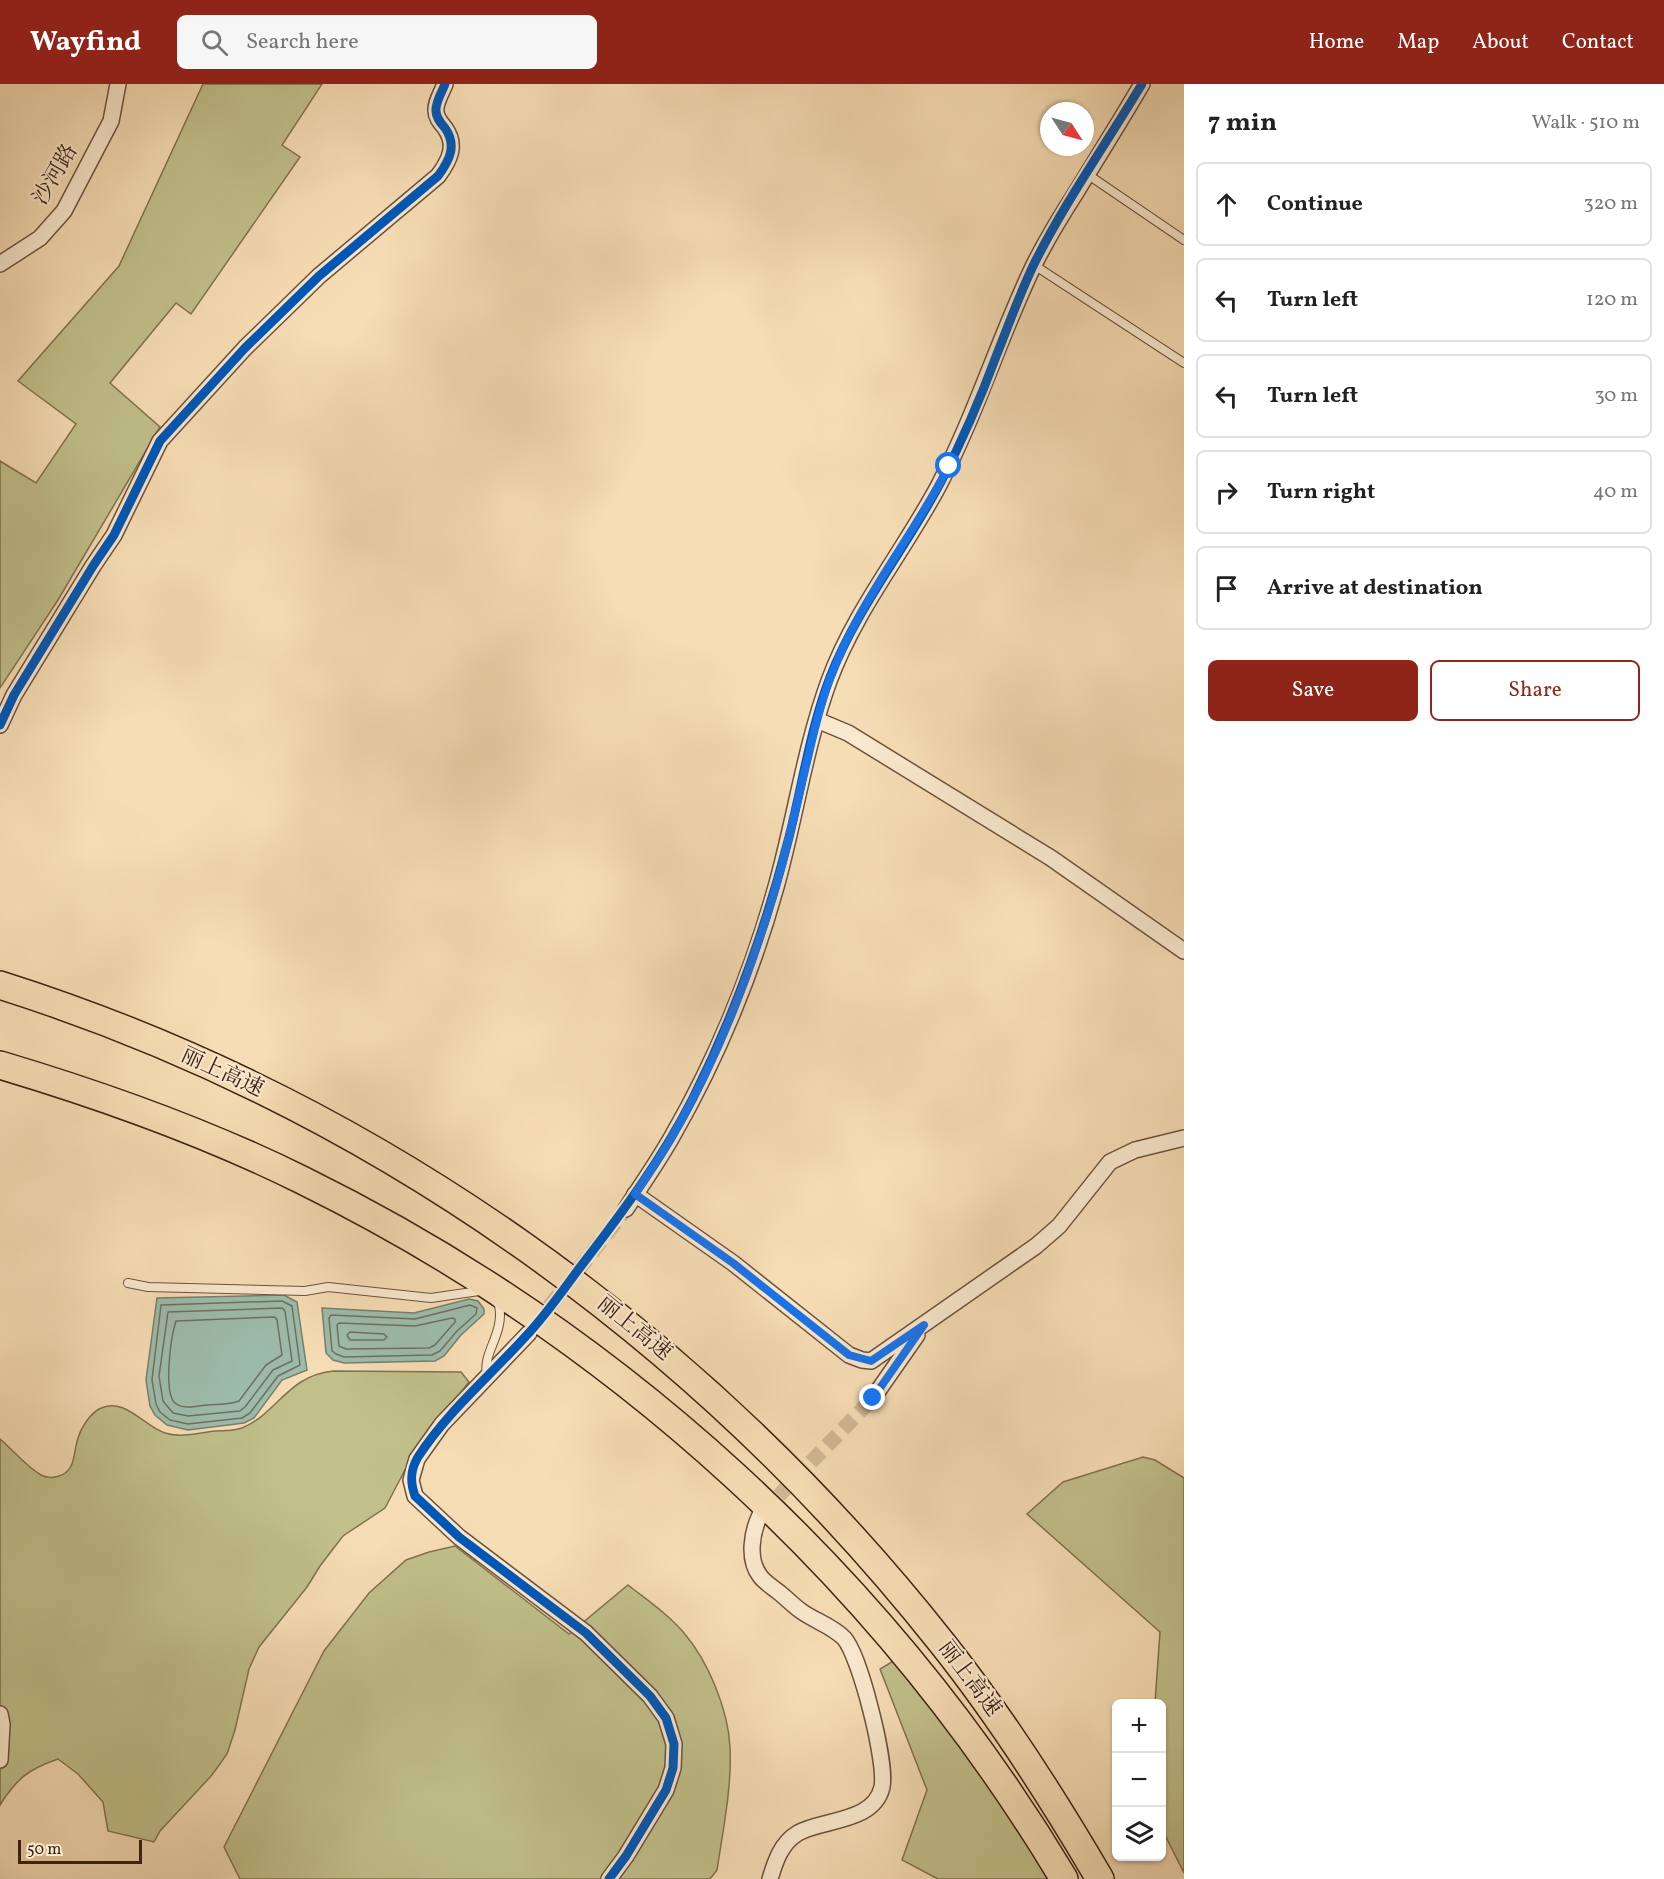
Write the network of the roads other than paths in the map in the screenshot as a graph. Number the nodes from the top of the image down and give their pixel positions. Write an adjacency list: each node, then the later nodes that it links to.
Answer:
1 (118, 84): 6 (street, 沙河路)
2 (445, 84): 10 (street)
3 (1142, 84): 4 (street)
4 (1087, 174): 5 (lane); 7 (street)
5 (1184, 240)
6 (0, 264)
7 (1034, 265): 8 (lane); 9 (street)
8 (1184, 363)
9 (817, 720): 11 (street); 15 (street)
10 (0, 726)
11 (1184, 951)
12 (0, 986): 28 (highway, 丽上高速)
13 (0, 1065): 27 (highway, 丽上高速)
14 (1184, 1138): 18 (street)
15 (635, 1194): 16 (street); 18 (street)
16 (626, 1209)
17 (128, 1283): 20 (lane)
18 (924, 1325): 21 (street)
19 (529, 1334): 20 (street)
20 (488, 1377): 25 (street)
21 (873, 1398)
22 (760, 1515): 26 (street)
23 (0, 1714): 24 (street)
24 (0, 1760)
25 (609, 1879)
26 (770, 1879)
27 (1064, 1879)
28 (1100, 1879)

